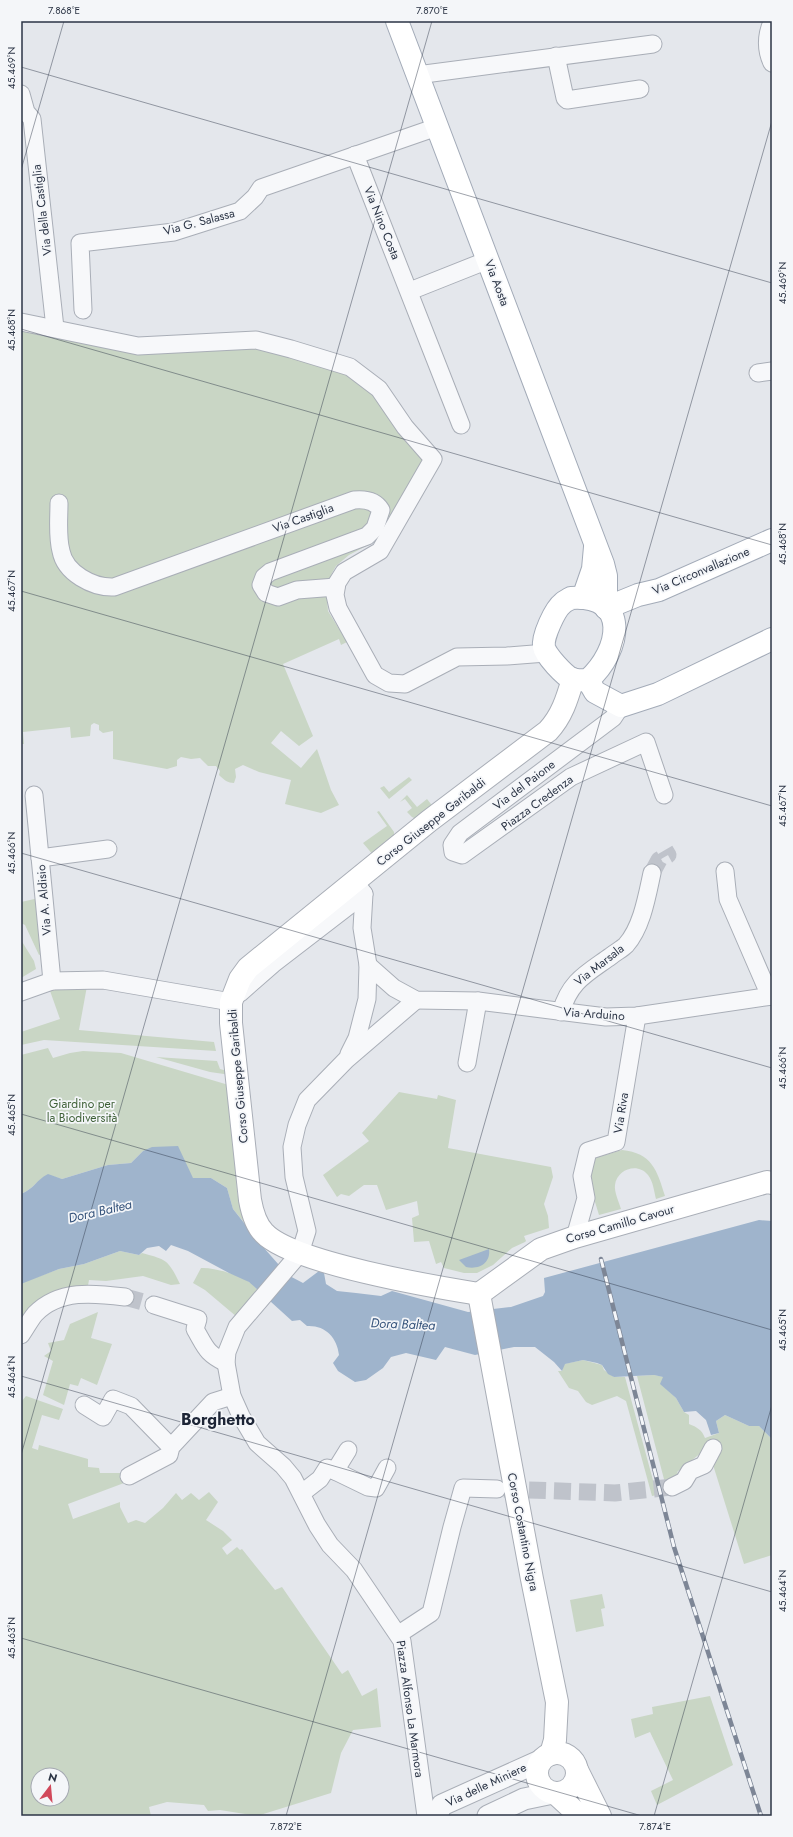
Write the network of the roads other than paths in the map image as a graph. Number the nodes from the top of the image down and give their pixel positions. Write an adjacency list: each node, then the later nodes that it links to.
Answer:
1 (397, 21): 6 (main road, Via Aosta)
2 (772, 22): 5 (street)
3 (653, 44): 4 (street)
4 (556, 56): 6 (street); 7 (street)
5 (772, 63)
6 (417, 75): 9 (main road, Via Aosta)
7 (640, 89)
8 (21, 94): 15 (street, Via della Castiglia)
9 (437, 126): 10 (street, Via G. Salassa); 11 (main road, Via Aosta)
10 (355, 155): 12 (street, Via Nino Costa); 13 (street, Via G. Salassa)
11 (488, 260): 12 (street); 19 (main road, Via Aosta)
12 (410, 291): 16 (street, Via Nino Costa)
13 (83, 310)
14 (21, 322): 15 (street)
15 (56, 328): 21 (street)
16 (461, 425)
17 (58, 503): 21 (street, Via Castiglia)
18 (772, 540): 22 (main road, Via Circonvallazione)
19 (595, 545): 20 (main road, Via Aosta); 23 (main road, Via Aosta)
20 (606, 576): 22 (main road); 24 (main road, Via Aosta)
21 (336, 587): 26 (street)
22 (638, 595): 24 (main road, Via Circonvallazione)
23 (583, 598): 24 (main road); 26 (main road)
24 (606, 608): 27 (main road)
25 (772, 639): 28 (main road)
26 (546, 653): 27 (main road)
27 (580, 679): 28 (main road); 36 (main road, Corso Giuseppe Garibaldi)
28 (621, 706): 31 (street, Via del Paione)
29 (34, 794): 33 (street, Via A. Aldisio)
30 (664, 794): 31 (street, Piazza Credenza)
31 (474, 848)
32 (108, 849): 33 (street)
33 (40, 858): 38 (street, Via A. Aldisio)
34 (725, 871): 40 (street)
35 (652, 873): 44 (street, Via Marsala)
36 (360, 888): 37 (street); 41 (main road, Corso Giuseppe Garibaldi)
37 (368, 965): 42 (street); 46 (street)
38 (52, 981): 39 (street); 41 (street)
39 (21, 992)
40 (771, 996): 45 (street, Via Arduino)
41 (235, 998): 50 (main road, Corso Giuseppe Garibaldi)
42 (416, 1000): 43 (street, Via Arduino); 46 (street)
43 (478, 1001): 44 (street, Via Arduino); 47 (street)
44 (561, 1012): 45 (street, Via Arduino)
45 (636, 1016): 49 (street, Via Riva)
46 (346, 1060): 50 (street)
47 (466, 1063)
48 (770, 1182): 49 (main road, Corso Camillo Cavour)
49 (575, 1237): 52 (main road, Corso Camillo Cavour)
50 (296, 1259): 52 (main road, Corso Giuseppe Garibaldi); 55 (street)
51 (125, 1298): 54 (street)
52 (481, 1300): 68 (main road, Corso Costantino Nigra)
53 (154, 1305): 55 (street)
54 (21, 1335)
55 (226, 1363): 56 (street, Piazza Alfonso La Marmora)
56 (232, 1396): 58 (street); 66 (street, Piazza Alfonso La Marmora)
57 (84, 1405): 58 (street)
58 (171, 1447): 63 (street)
59 (713, 1448): 64 (street)
60 (348, 1450): 62 (street)
61 (387, 1468): 62 (street)
62 (335, 1471): 66 (street)
63 (129, 1476)
64 (672, 1487)
65 (497, 1489): 67 (street)
66 (302, 1493): 67 (street, Piazza Alfonso La Marmora)
67 (399, 1634): 70 (street, Piazza Alfonso La Marmora)
68 (560, 1760): 69 (main road); 69 (main road); 71 (street, Via delle Miniere); 74 (main road, Corso Costantino Nigra)
69 (554, 1793): 72 (street); 73 (main road)
70 (426, 1816)
71 (436, 1816)
72 (488, 1816)
73 (580, 1816)
74 (600, 1816)

